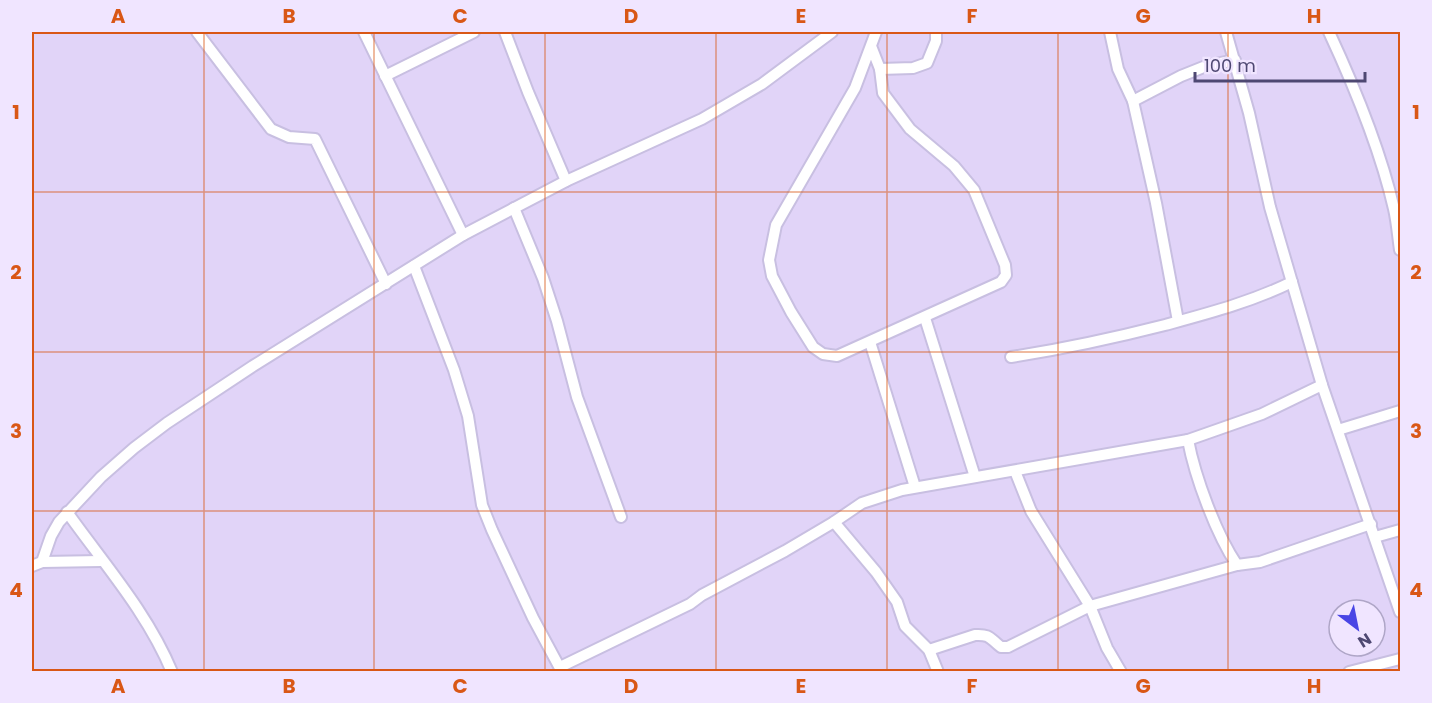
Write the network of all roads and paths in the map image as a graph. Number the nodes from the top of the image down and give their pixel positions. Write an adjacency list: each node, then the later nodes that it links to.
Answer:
1 (197, 32): 22 (street)
2 (364, 32): 14 (street)
3 (474, 32): 14 (street)
4 (505, 32): 16 (street)
5 (832, 32): 16 (street)
6 (876, 32): 11 (street)
7 (936, 32): 13 (street)
8 (1110, 32): 15 (street)
9 (1226, 32): 12 (street)
10 (1329, 32): 19 (street)
11 (871, 46): 13 (street); 25 (street)
12 (1235, 60): 15 (street); 21 (street)
13 (880, 69): 23 (street)
14 (385, 76): 18 (street)
15 (1133, 101): 24 (street)
16 (566, 181): 17 (street)
17 (514, 208): 18 (street); 35 (street)
18 (463, 236): 20 (street)
19 (1401, 250)
20 (414, 266): 22 (street); 47 (street)
21 (1292, 282): 24 (street); 27 (street)
22 (386, 284): 34 (street)
23 (925, 318): 25 (street); 32 (street)
24 (1178, 321): 26 (street)
25 (870, 342): 33 (street)
26 (1011, 357)
27 (1322, 385): 29 (street); 30 (street)
28 (1401, 411): 29 (street)
29 (1338, 430): 37 (street)
30 (1188, 440): 31 (street); 42 (street)
31 (1015, 471): 32 (street); 43 (street)
32 (975, 477): 33 (street)
33 (915, 488): 36 (street)
34 (68, 512): 40 (street); 41 (street)
35 (621, 517)
36 (834, 522): 45 (street); 47 (street)
37 (1371, 524): 39 (street); 42 (street)
38 (1401, 530): 39 (street)
39 (1376, 537): 44 (street)
40 (102, 561): 41 (street); 48 (street)
41 (37, 564)
42 (1237, 565): 43 (street)
43 (1090, 606): 45 (street); 50 (street)
44 (1401, 612)
45 (929, 650): 49 (street)
46 (1401, 659): 51 (street)
47 (561, 669)
48 (172, 672)
49 (938, 672)
50 (1121, 672)
51 (1349, 672)

